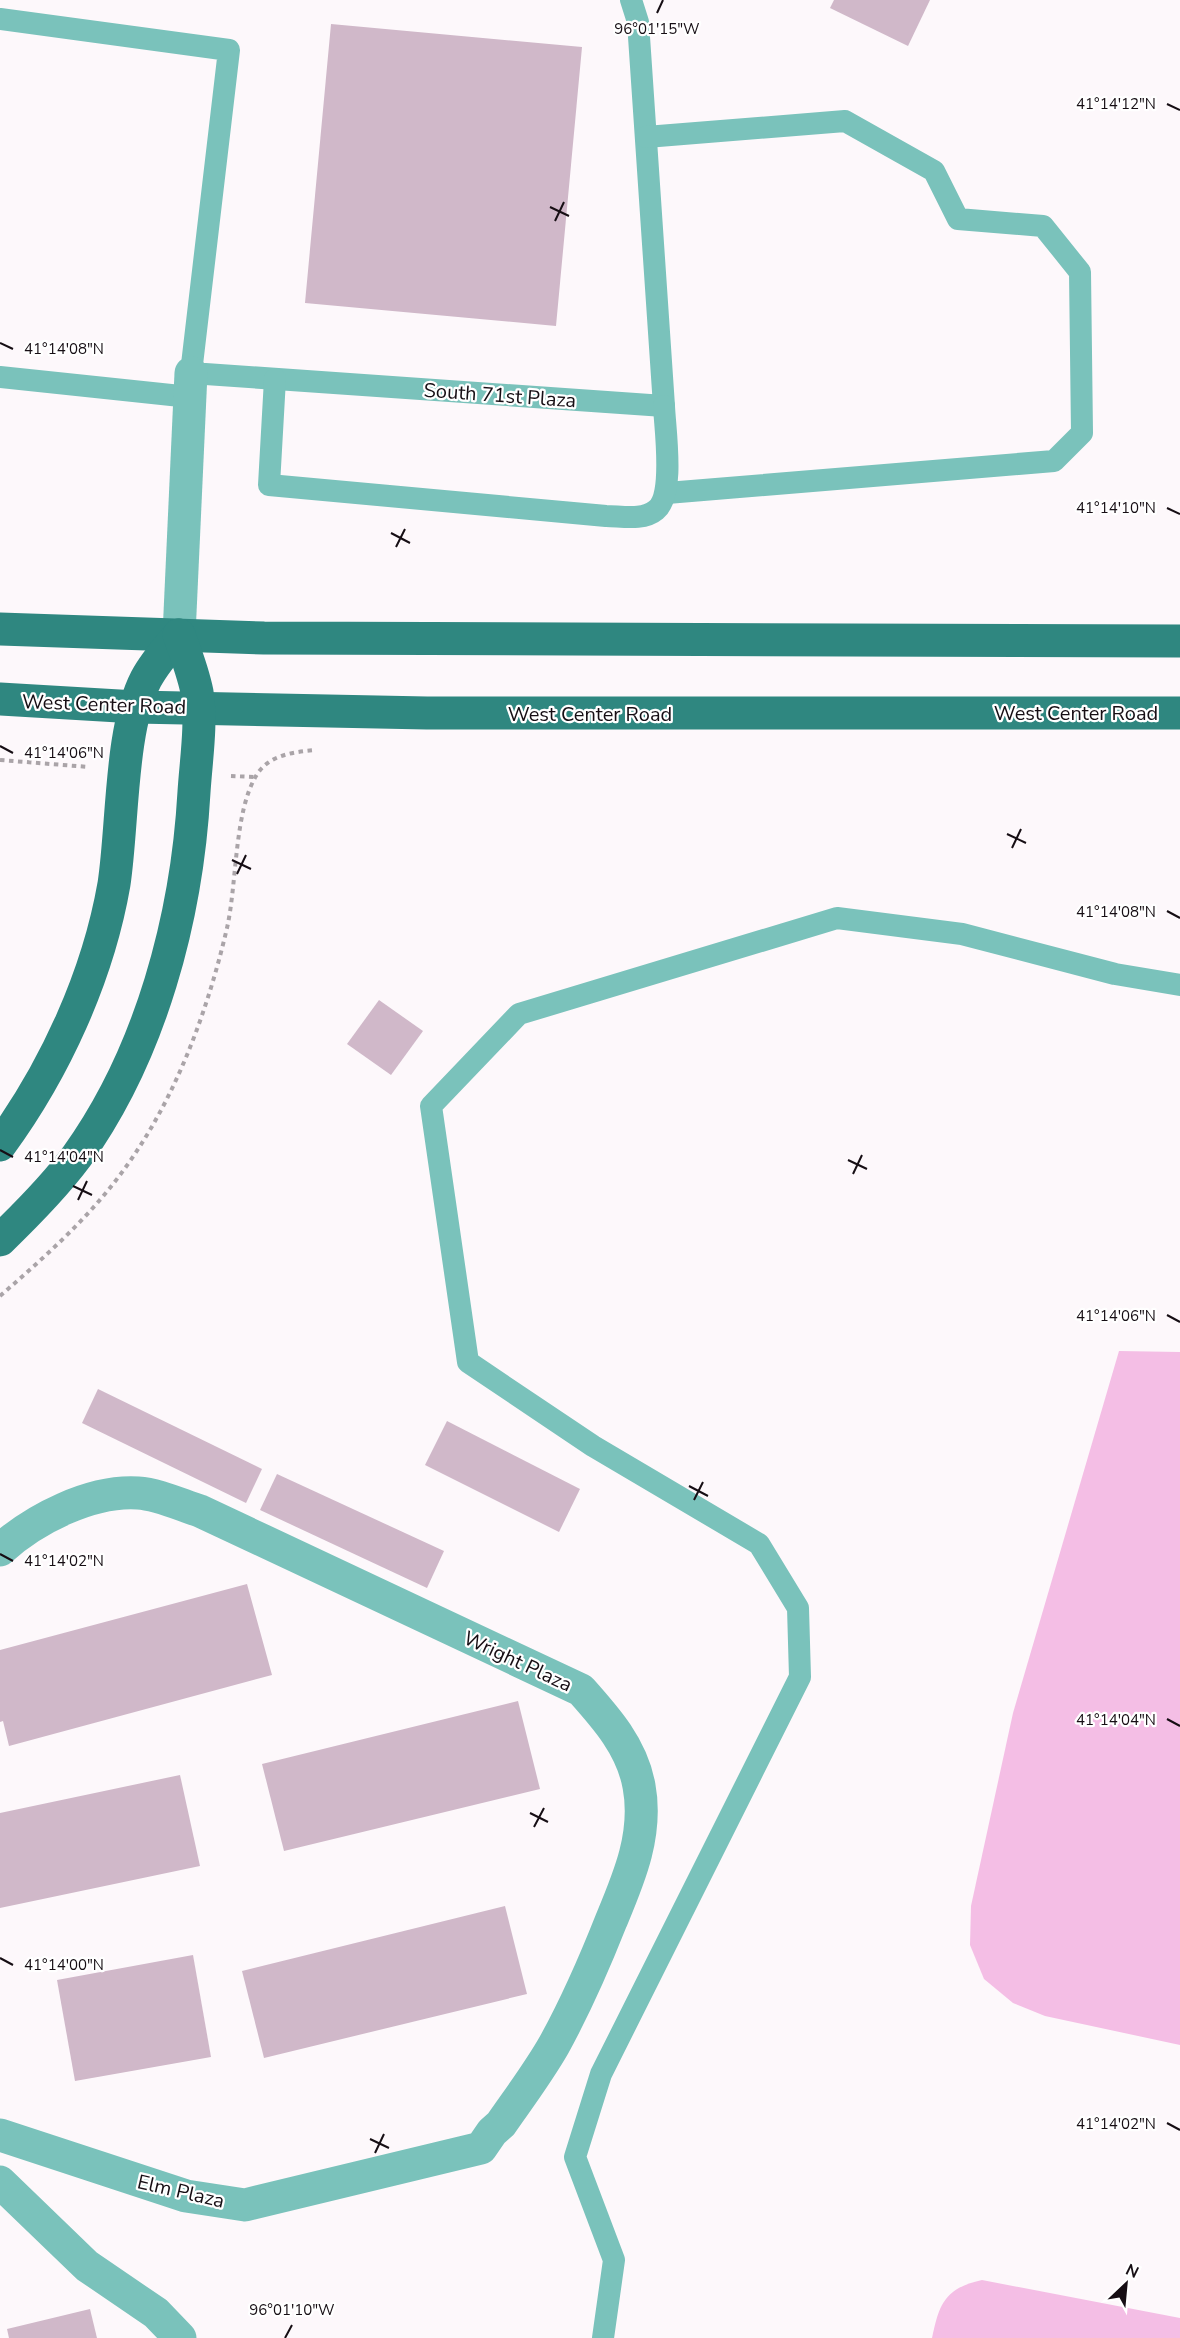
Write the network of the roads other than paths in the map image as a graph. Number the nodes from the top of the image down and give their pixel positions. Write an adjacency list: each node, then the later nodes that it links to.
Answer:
1 (631, 0): 3 (lane)
2 (0, 19): 6 (lane)
3 (646, 137): 7 (lane); 8 (lane)
4 (0, 377): 6 (lane, South 71st Plaza)
5 (275, 379): 6 (lane, South 71st Plaza); 7 (lane, South 71st Plaza); 8 (lane)
6 (191, 385): 10 (street)
7 (664, 406): 8 (lane)
8 (667, 493)
9 (0, 629): 10 (main road)
10 (179, 635): 11 (main road); 13 (main road); 14 (main road)
11 (1180, 641)
12 (0, 699): 13 (main road, West Center Road)
13 (136, 707): 14 (main road, West Center Road); 17 (main road)
14 (198, 707): 15 (main road, West Center Road); 18 (main road)
15 (1180, 713)
16 (1180, 985): 24 (lane)
17 (0, 1144)
18 (0, 1240)
19 (0, 1550): 21 (street, Wright Plaza)
20 (0, 2135): 21 (street, Elm Plaza)
21 (365, 2177)
22 (0, 2182): 23 (street)
23 (180, 2338)
24 (603, 2338)

